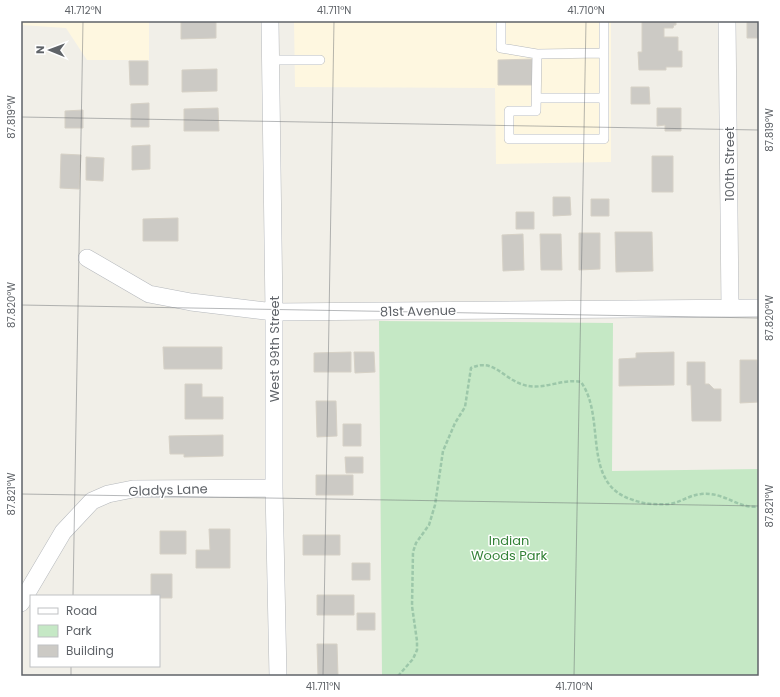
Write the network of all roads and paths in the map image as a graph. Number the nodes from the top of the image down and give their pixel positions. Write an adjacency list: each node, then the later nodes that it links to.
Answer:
1 (270, 21): 7 (street, West 99th Street)
2 (501, 21): 6 (lane)
3 (604, 21): 5 (lane)
4 (728, 21): 12 (street, 100th Street)
5 (604, 53): 6 (lane); 10 (lane)
6 (537, 54): 9 (lane)
7 (270, 60): 8 (lane); 14 (street, West 99th Street)
8 (320, 60)
9 (537, 98): 10 (lane); 10 (lane)
10 (604, 98)
11 (87, 258): 14 (street, 81st Avenue)
12 (730, 308): 13 (street, 81st Avenue); 14 (street, 81st Avenue)
13 (759, 308)
14 (274, 312): 15 (street, West 99th Street)
15 (274, 488): 17 (street, Gladys Lane); 18 (street, West 99th Street)
16 (759, 506): 19 (path)
17 (21, 603)
18 (278, 676)
19 (398, 676)

